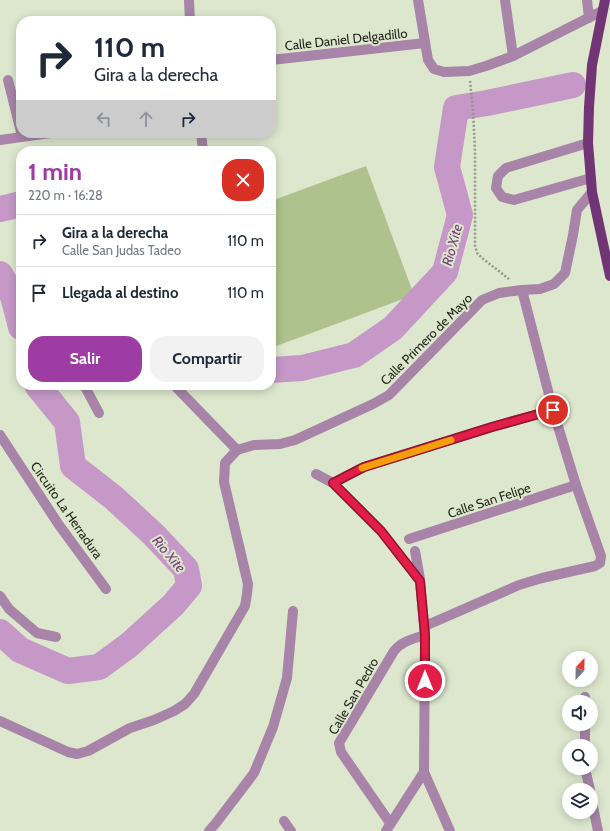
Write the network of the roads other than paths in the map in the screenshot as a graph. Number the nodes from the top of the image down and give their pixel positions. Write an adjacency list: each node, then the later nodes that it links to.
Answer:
1 (188, 0): 7 (street)
2 (418, 0): 9 (street)
3 (505, 0): 10 (street)
4 (587, 0): 8 (street)
5 (605, 0): 6 (main road)
6 (602, 11): 8 (street); 16 (main road)
7 (190, 16)
8 (589, 18): 10 (street)
9 (425, 43): 10 (street); 11 (street, Calle Daniel Delgadillo)
10 (513, 56)
11 (276, 59)
12 (8, 80): 13 (street)
13 (16, 111)
14 (16, 136): 15 (street)
15 (0, 140)
16 (588, 143): 17 (main road); 17 (street)
17 (591, 178): 18 (main road)
18 (592, 192): 19 (main road); 20 (street, Calle Primero de Mayo)
19 (610, 276)
20 (522, 290): 23 (street); 27 (street, Calle Primero de Mayo)
21 (87, 390): 24 (street)
22 (179, 390): 27 (street)
23 (553, 410): 29 (street); 30 (street)
24 (99, 413)
25 (0, 435): 26 (street, Circuito La Herradura)
26 (4, 449): 34 (street, Circuito La Herradura)
27 (237, 450): 39 (street)
28 (316, 474): 29 (street)
29 (333, 483): 33 (street)
30 (576, 485): 31 (street, Calle San Felipe); 37 (street, Calle San Pedro)
31 (409, 539)
32 (415, 551): 33 (street)
33 (420, 581): 37 (street)
34 (106, 589)
35 (0, 596): 38 (street)
36 (293, 611): 44 (street)
37 (425, 631): 40 (street); 43 (street, Calle San Pedro)
38 (56, 637)
39 (0, 721)
40 (424, 772): 43 (street); 46 (street)
41 (596, 819): 47 (street)
42 (284, 821): 45 (street)
43 (388, 827)
44 (209, 831)
45 (291, 831)
46 (450, 831)
47 (598, 831)

